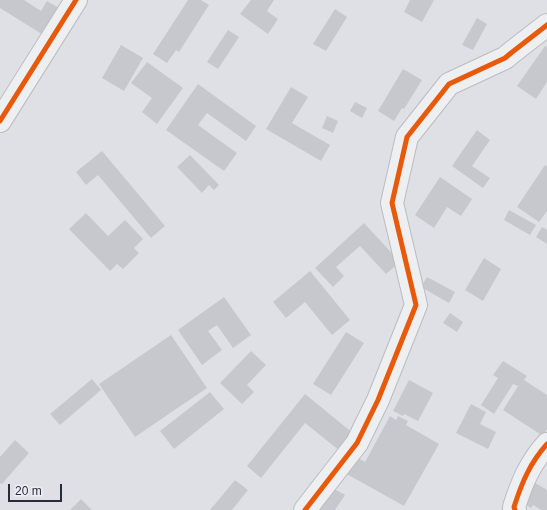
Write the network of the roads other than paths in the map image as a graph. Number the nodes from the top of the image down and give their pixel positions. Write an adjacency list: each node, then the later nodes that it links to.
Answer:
1 (76, 0): 3 (street)
2 (547, 25): 5 (street)
3 (0, 121)
4 (547, 444): 6 (street)
5 (305, 510)
6 (514, 510)

